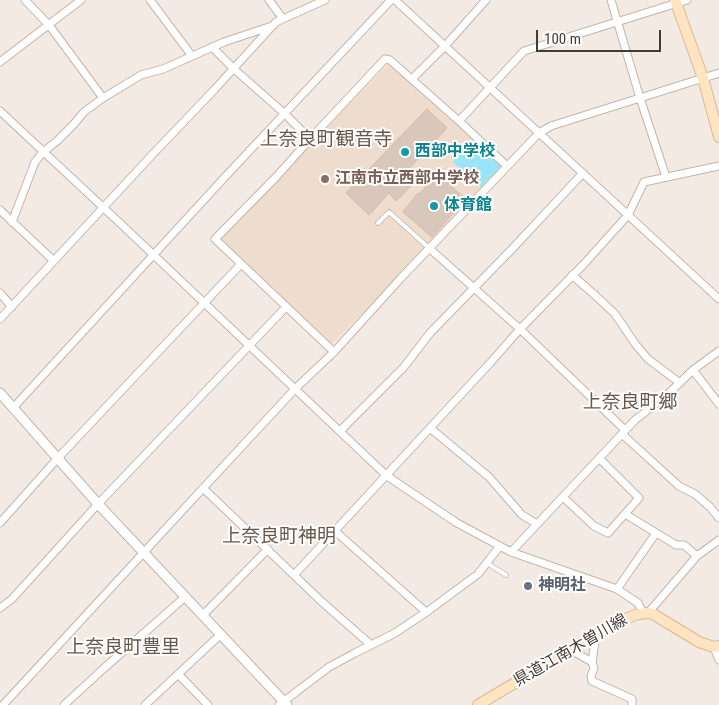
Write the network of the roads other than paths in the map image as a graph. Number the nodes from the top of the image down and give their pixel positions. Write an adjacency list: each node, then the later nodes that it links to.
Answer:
1 (25, 0): 14 (street)
2 (81, 0): 14 (street)
3 (150, 0): 18 (street)
4 (325, 0): 12 (street)
5 (391, 0): 28 (street)
6 (396, 0): 16 (street)
7 (486, 0): 16 (street)
8 (611, 0): 13 (street)
9 (687, 0): 11 (street)
10 (273, 1): 12 (street)
11 (676, 2): 13 (street); 22 (main road)
12 (283, 18): 15 (street)
13 (617, 21): 24 (street); 26 (street)
14 (48, 24): 19 (street); 25 (street)
15 (272, 26): 17 (street); 20 (street)
16 (445, 46): 23 (street); 24 (street)
17 (212, 47): 18 (street); 20 (street)
18 (192, 56): 25 (street)
19 (0, 62)
20 (234, 69): 28 (street); 38 (street)
21 (719, 73): 22 (street)
22 (702, 78): 26 (street); 31 (main road)
23 (412, 79): 29 (street); 32 (street)
24 (490, 88): 29 (street); 30 (street)
25 (103, 98): 33 (street)
26 (640, 98): 30 (street); 37 (street)
27 (0, 111): 33 (street)
28 (285, 114): 32 (street); 44 (street)
29 (459, 121): 34 (street)
30 (539, 133): 34 (street); 36 (street)
31 (719, 137)
32 (310, 138): 46 (street)
33 (43, 152): 38 (street); 41 (street)
34 (507, 166): 43 (street)
35 (719, 166): 37 (street)
36 (583, 173): 40 (street); 48 (street)
37 (666, 177): 40 (street)
38 (104, 208): 44 (street); 45 (street)
39 (0, 210): 41 (street)
40 (628, 216): 47 (street); 50 (street)
41 (12, 222): 45 (street)
42 (378, 223): 43 (lane)
43 (429, 248): 48 (street); 58 (street)
44 (154, 255): 51 (street); 64 (street)
45 (54, 261): 52 (street)
46 (241, 264): 51 (street); 53 (street)
47 (572, 275): 55 (street); 60 (street)
48 (474, 288): 55 (street); 66 (street)
49 (0, 293): 52 (street)
50 (719, 300)
51 (204, 303): 56 (street); 69 (street)
52 (12, 307): 54 (street)
53 (286, 307): 56 (street); 58 (street)
54 (0, 320)
55 (520, 330): 65 (street); 67 (street)
56 (249, 346): 61 (street); 73 (street)
57 (719, 350): 59 (street)
58 (334, 352): 61 (street)
59 (693, 370): 60 (street); 63 (street)
60 (680, 383): 67 (street)
61 (295, 389): 66 (street); 71 (street)
62 (0, 393): 64 (street)
63 (719, 404)
64 (13, 408): 69 (street)
65 (430, 428): 70 (street); 77 (street)
66 (340, 431): 70 (street)
67 (624, 432): 68 (street); 75 (street)
68 (600, 458): 72 (street); 74 (street)
69 (57, 459): 73 (street); 76 (street)
70 (387, 476): 78 (street); 81 (street)
71 (203, 488): 82 (street); 83 (street)
72 (562, 497): 74 (street); 77 (street)
73 (98, 504): 83 (street); 91 (street)
74 (624, 514): 79 (street)
75 (719, 518)
76 (0, 523)
77 (537, 524): 84 (street)
78 (335, 531): 87 (street); 92 (street)
79 (656, 533): 85 (street); 89 (street)
80 (719, 540): 85 (street)
81 (500, 546): 84 (street); 86 (street)
82 (268, 549): 87 (street); 94 (street)
83 (143, 552): 90 (street); 103 (street)
84 (511, 552): 89 (street)
85 (697, 556): 93 (street)
86 (487, 563): 88 (lane); 92 (street)
87 (294, 575): 97 (street)
88 (506, 575)
89 (617, 589): 93 (street)
90 (185, 597): 94 (street); 106 (street)
91 (0, 608)
92 (426, 612): 97 (street)
93 (646, 613): 96 (main road, 県道江南木曽川線); 98 (main road, 県道江南木曽川線)
94 (203, 615): 95 (street)
95 (220, 635): 102 (street); 105 (street)
96 (596, 635): 99 (main road, 県道江南木曽川線); 101 (street)
97 (371, 645): 105 (street)
98 (717, 646): 100 (street)
99 (570, 650): 101 (street); 108 (main road, 県道江南木曽川線)
100 (719, 660)
101 (592, 662): 109 (street)
102 (178, 674): 104 (street); 107 (street)
103 (7, 703)
104 (149, 704)
105 (283, 704)
106 (64, 705)
107 (208, 705)
108 (480, 705)
109 (632, 705)

